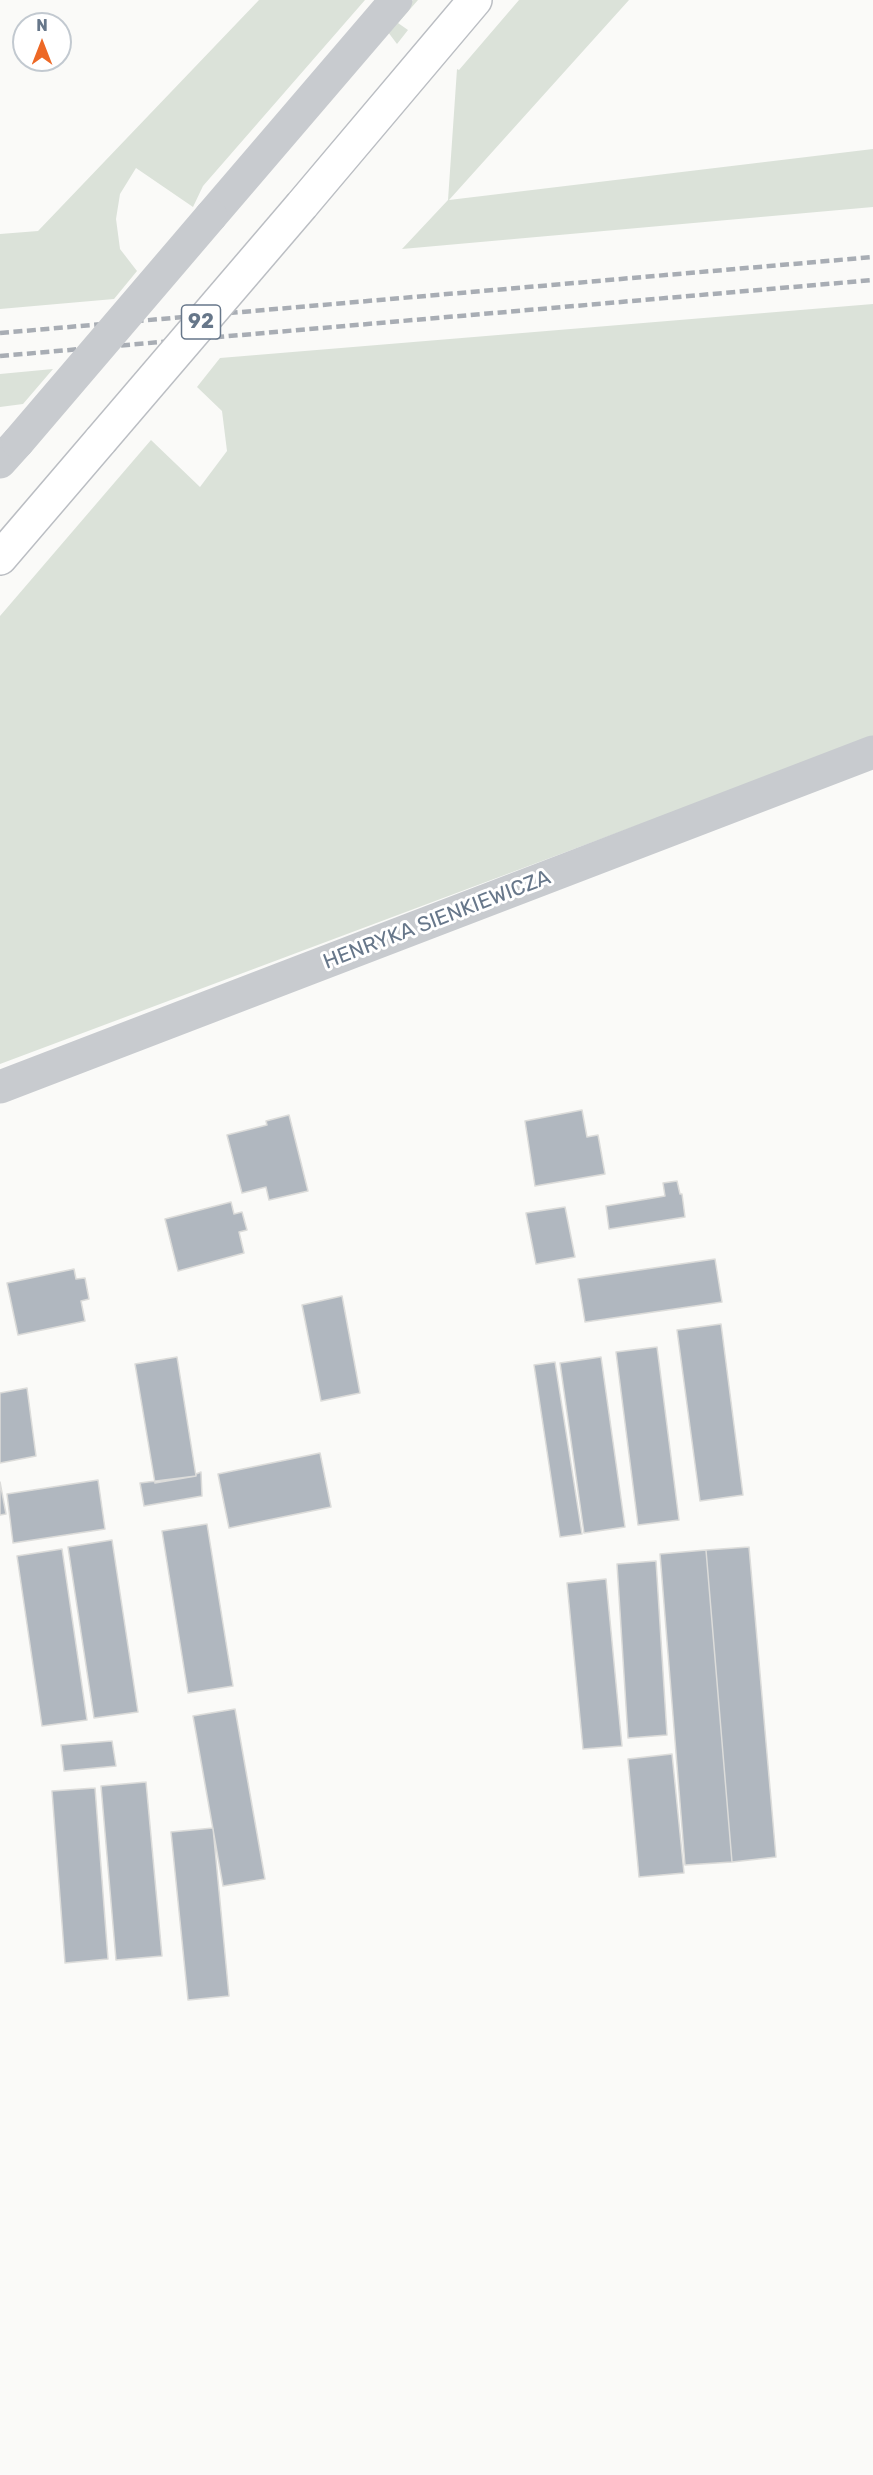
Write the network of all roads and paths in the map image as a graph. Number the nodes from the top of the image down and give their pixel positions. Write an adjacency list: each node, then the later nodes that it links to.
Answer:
1 (396, 0): 3 (street, bridge)
2 (475, 0): 4 (main road, 92, bridge)
3 (9, 452)
4 (0, 558)
5 (873, 752): 6 (street, HENRYKA SIENKIEWICZA)
6 (0, 1087)

